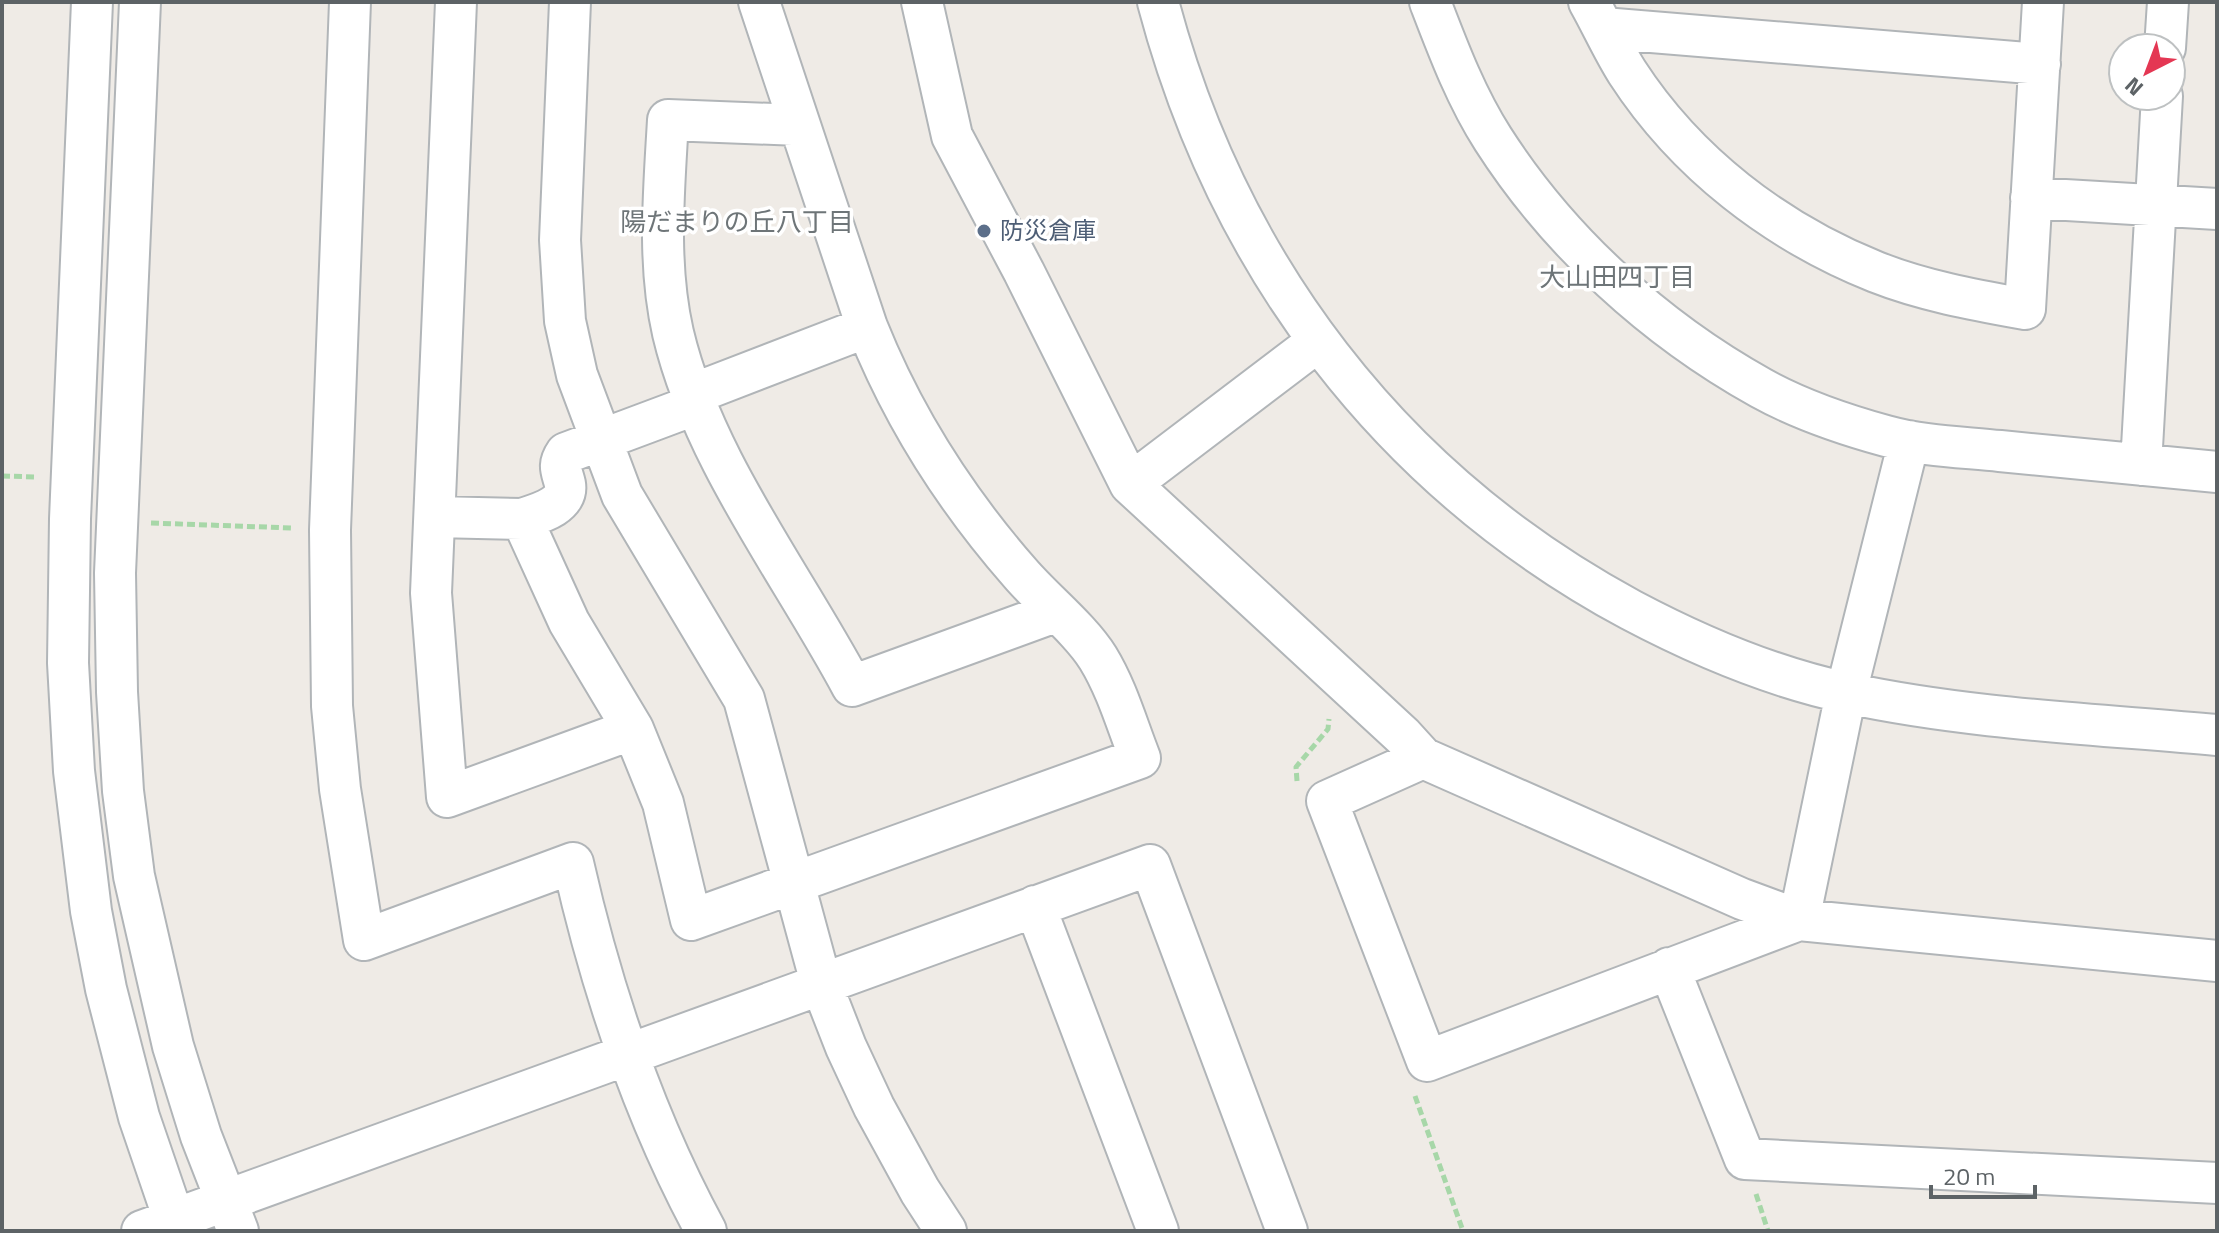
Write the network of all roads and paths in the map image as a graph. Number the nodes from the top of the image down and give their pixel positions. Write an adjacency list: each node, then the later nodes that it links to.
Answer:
1 (92, 2): 49 (street)
2 (140, 2): 48 (street)
3 (350, 2): 33 (street)
4 (456, 2): 30 (street)
5 (570, 2): 24 (street)
6 (759, 2): 16 (street)
7 (922, 2): 29 (street)
8 (1158, 2): 21 (street)
9 (1430, 2): 23 (street)
10 (2043, 2): 14 (street)
11 (2168, 2): 13 (street)
12 (1596, 15): 14 (street); 17 (street)
13 (2166, 32)
14 (2040, 64): 17 (street)
15 (2161, 112): 18 (street)
16 (799, 125): 20 (street); 22 (street)
17 (2031, 198): 18 (street)
18 (2156, 204): 19 (street); 25 (street)
19 (2217, 209)
20 (867, 327): 22 (street); 34 (street)
21 (1317, 342): 29 (street); 35 (street)
22 (695, 399): 24 (street); 34 (street)
23 (1909, 441): 25 (street); 35 (street)
24 (600, 442): 31 (street); 39 (street)
25 (2141, 465): 26 (street)
26 (2217, 472)
27 (2, 476): 28 (path)
28 (42, 477)
29 (1130, 484): 38 (street)
30 (435, 517): 31 (street); 36 (street)
31 (522, 519): 36 (street)
32 (147, 523): 33 (path)
33 (330, 530): 45 (street)
34 (1055, 612): 39 (street)
35 (1846, 693): 37 (street); 41 (street)
36 (633, 729): 39 (street)
37 (2217, 735)
38 (1423, 758): 41 (street); 46 (street)
39 (795, 884): 44 (street)
40 (1035, 906): 44 (street); 52 (street); 53 (street)
41 (1799, 920): 42 (street); 43 (street)
42 (2217, 961)
43 (1669, 968): 46 (street); 47 (street)
44 (821, 983): 45 (street); 51 (street)
45 (627, 1055): 48 (street); 50 (street)
46 (1427, 1061): 54 (path)
47 (2217, 1183)
48 (231, 1216): 49 (street)
49 (164, 1227)
50 (706, 1231)
51 (946, 1231)
52 (1158, 1231)
53 (1287, 1231)
54 (1463, 1231)

